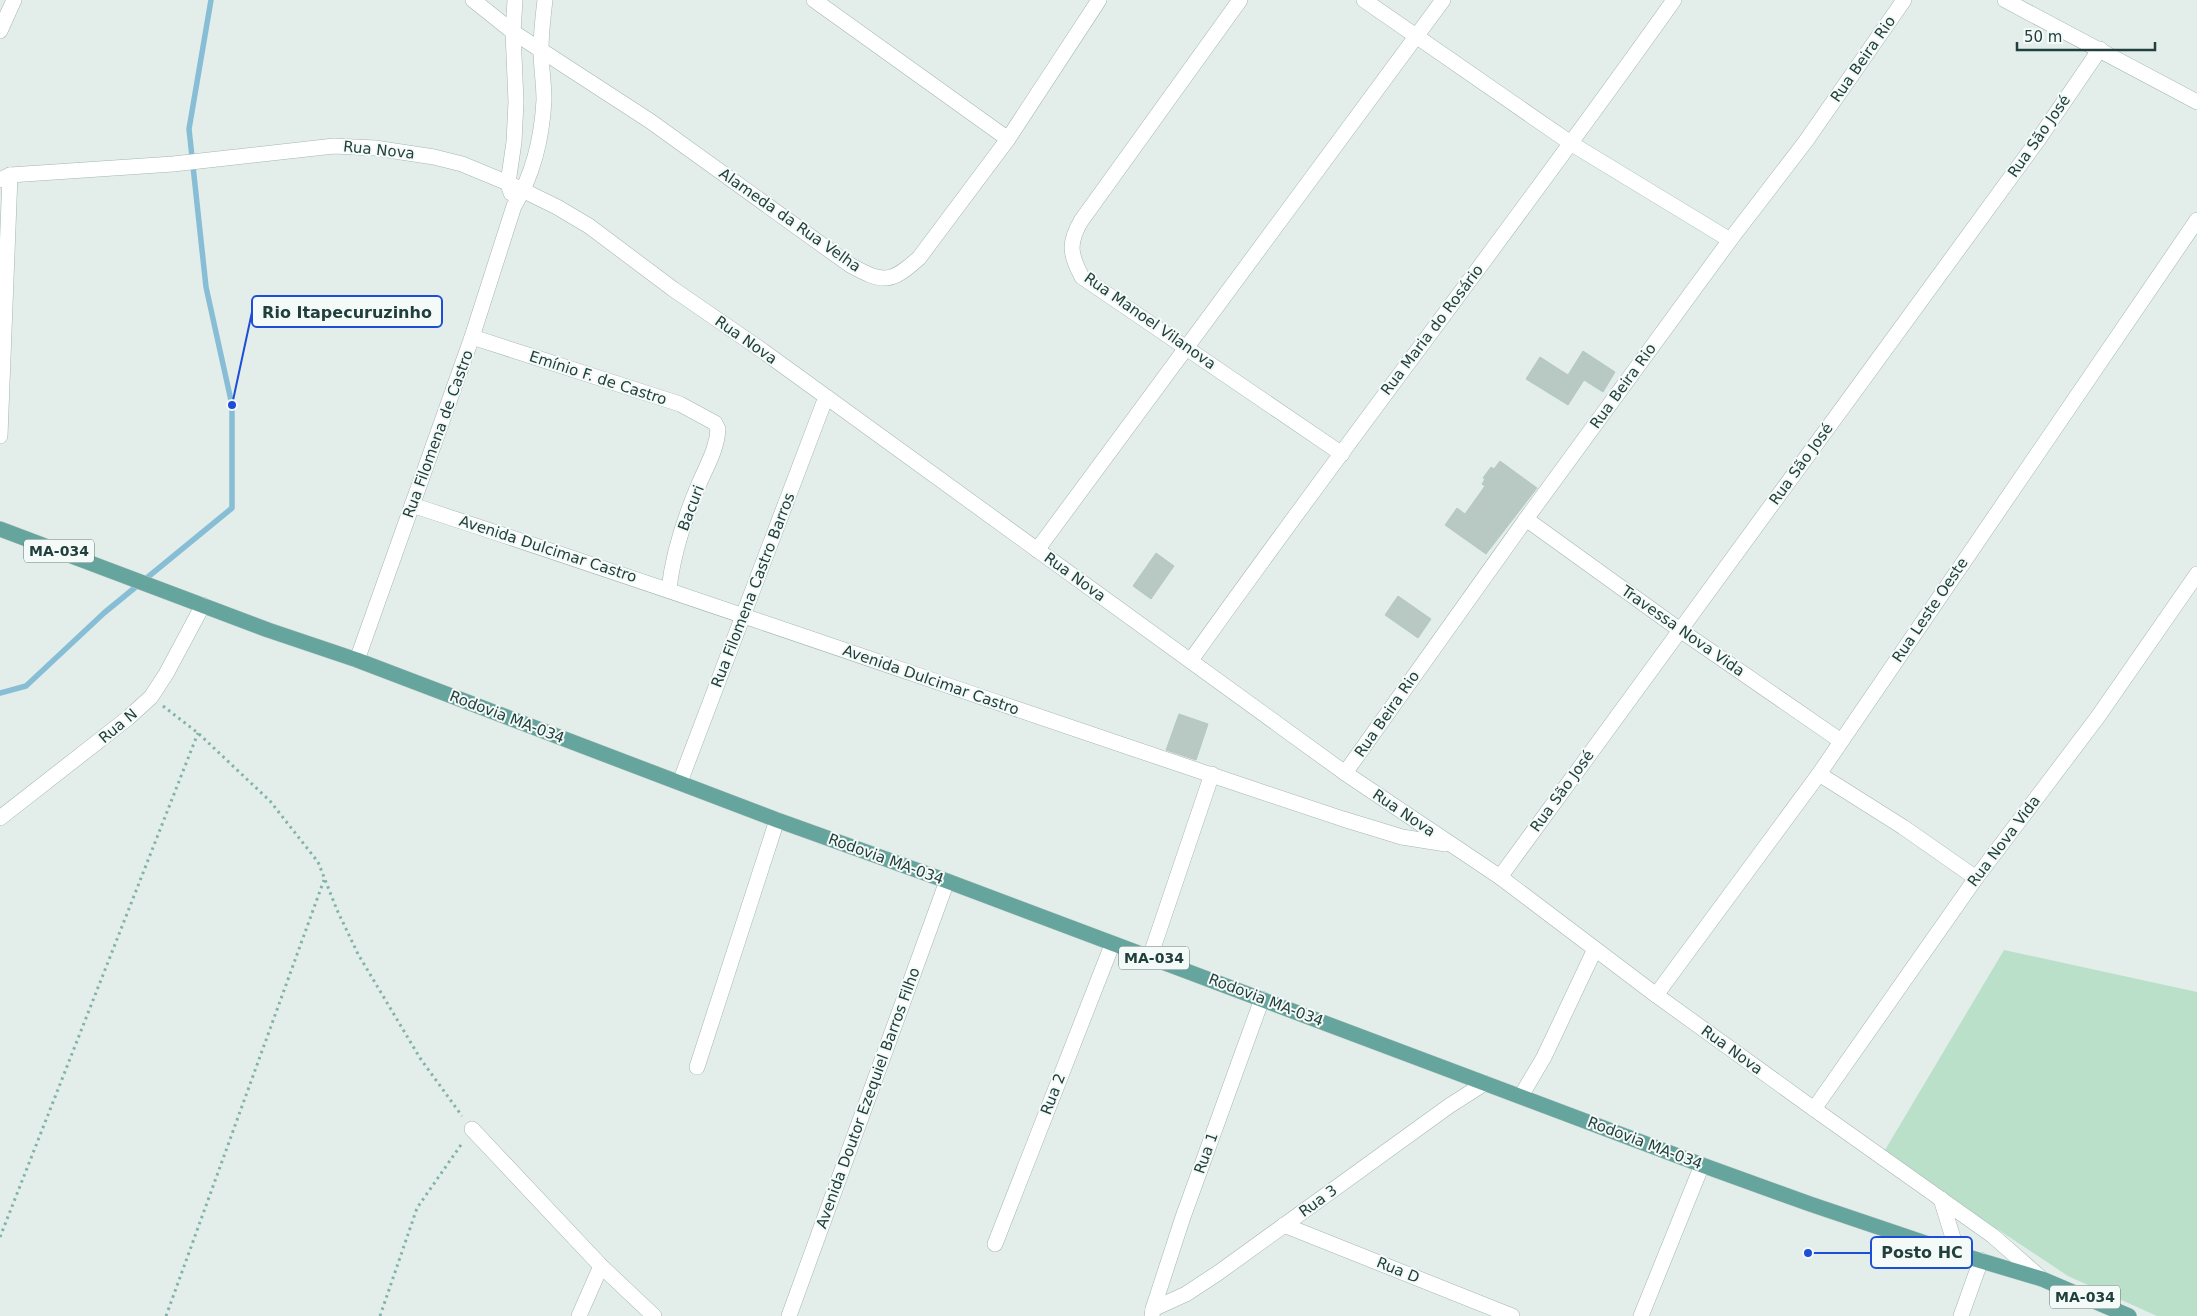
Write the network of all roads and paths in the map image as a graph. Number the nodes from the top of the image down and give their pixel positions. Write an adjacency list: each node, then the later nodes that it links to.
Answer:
1 (14, 0): 13 (street)
2 (473, 0): 14 (street, Alameda da Rua Velha)
3 (515, 0): 14 (street)
4 (545, 0): 17 (street)
5 (814, 0): 19 (street)
6 (1100, 0): 19 (street, Alameda da Rua Velha)
7 (1240, 0): 28 (street, Rua Manoel Vilanova)
8 (1364, 0): 15 (street)
9 (1444, 0): 15 (street)
10 (1674, 0): 20 (street, Rua Maria do Rosário)
11 (1904, 0): 26 (street, Rua Beira Rio)
12 (2005, 0): 16 (street)
13 (0, 32)
14 (513, 32): 17 (street, Alameda da Rua Velha); 22 (street)
15 (1417, 37): 20 (street); 28 (street)
16 (2100, 49): 18 (street); 41 (street, Rua São José)
17 (541, 50): 19 (street, Alameda da Rua Velha); 23 (street)
18 (2197, 102)
19 (1008, 139)
20 (1572, 144): 26 (street); 32 (street, Rua Maria do Rosário)
21 (3, 175): 22 (street, Rua Nova); 31 (street)
22 (508, 183): 23 (street, Rua Nova); 24 (street)
23 (523, 191): 24 (street); 29 (street, Rua Nova)
24 (514, 206): 27 (street, Rua Filomena de Castro)
25 (2197, 220): 46 (street, Rua Leste Oeste)
26 (1730, 240): 34 (street, Rua Beira Rio)
27 (472, 337): 30 (street, Emínio F. de Castro); 33 (street, Rua Filomena de Castro)
28 (1188, 348): 32 (street, Rua Manoel Vilanova); 36 (street)
29 (826, 397): 36 (street, Rua Nova); 40 (street, Rua Filomena Castro Barros)
30 (718, 429): 38 (street, Bacuri)
31 (0, 436)
32 (1342, 454): 43 (street, Rua Maria do Rosário)
33 (412, 505): 38 (street, Avenida Dulcimar Castro); 42 (street, Rua Filomena de Castro)
34 (1526, 519): 41 (street, Travessa Nova Vida); 47 (street, Rua Beira Rio)
35 (0, 529): 39 (main road, MA-034 / MA-034)
36 (1037, 550): 43 (street, Rua Nova)
37 (2197, 574): 55 (street, Rua Nova Vida)
38 (670, 589): 40 (street, Avenida Dulcimar Castro)
39 (203, 605): 42 (main road, Rodovia MA-034 / MA-034); 44 (street, Rua N)
40 (743, 616): 48 (street, Avenida Dulcimar Castro); 50 (street, Rua Filomena Castro Barros)
41 (1680, 630): 46 (street, Travessa Nova Vida); 54 (street, Rua São José)
42 (357, 660): 50 (main road, Rodovia MA-034 / MA-034)
43 (1191, 660): 47 (street, Rua Nova)
44 (151, 697): 45 (path); 51 (street, Rua N)
45 (198, 734): 56 (path); 71 (path)
46 (1841, 741): 49 (street, Rua Leste Oeste)
47 (1345, 773): 53 (street, Rua Nova)
48 (1212, 774): 53 (street, Avenida Dulcimar Castro); 60 (street)
49 (1819, 774): 55 (street); 61 (street, Rua Leste Oeste)
50 (680, 782): 52 (main road, Rodovia MA-034 / MA-034)
51 (0, 818)
52 (777, 820): 57 (main road, Rodovia MA-034 / MA-034); 63 (street)
53 (1452, 845): 54 (street, Rua Nova)
54 (1500, 877): 59 (street, Rua Nova)
55 (1976, 878): 66 (street, Rua Nova Vida)
56 (325, 879): 67 (path); 78 (path)
57 (947, 881): 58 (main road, Rodovia MA-034 / MA-034); 82 (street, Avenida Doutor Ezequiel Barros Filho)
58 (1112, 944): 60 (main road, Rodovia MA-034 / MA-034); 72 (street, Rua 2)
59 (1595, 949): 61 (street, Rua Nova); 65 (street)
60 (1150, 957): 62 (main road, Rodovia MA-034 / MA-034)
61 (1656, 995): 66 (street, Rua Nova)
62 (1262, 999): 64 (main road, Rodovia MA-034 / MA-034); 77 (street, Rua 1)
63 (697, 1066)
64 (1485, 1083): 65 (main road, Rodovia MA-034 / MA-034); 70 (street, Rua 3)
65 (1521, 1096): 68 (main road, Rodovia MA-034 / MA-034)
66 (1814, 1109): 69 (street, Rua Nova)
67 (472, 1129): 75 (street); 79 (path)
68 (1702, 1165): 73 (main road, Rodovia MA-034 / MA-034); 84 (street)
69 (1941, 1199): 73 (street); 76 (street, Rua Nova)
70 (1284, 1225): 77 (street, Rua 3); 83 (street, Rua D)
71 (0, 1237)
72 (995, 1244)
73 (1958, 1254): 74 (main road, Rodovia MA-034 / MA-034)
74 (1981, 1260): 76 (main road, Rodovia MA-034 / MA-034); 85 (street)
75 (601, 1266): 80 (street); 81 (street)
76 (2042, 1279): 86 (main road, MA-034)
77 (1153, 1313)
78 (166, 1316)
79 (380, 1316)
80 (579, 1316)
81 (654, 1316)
82 (789, 1316)
83 (1512, 1316)
84 (1641, 1316)
85 (1961, 1316)
86 (2129, 1316)

